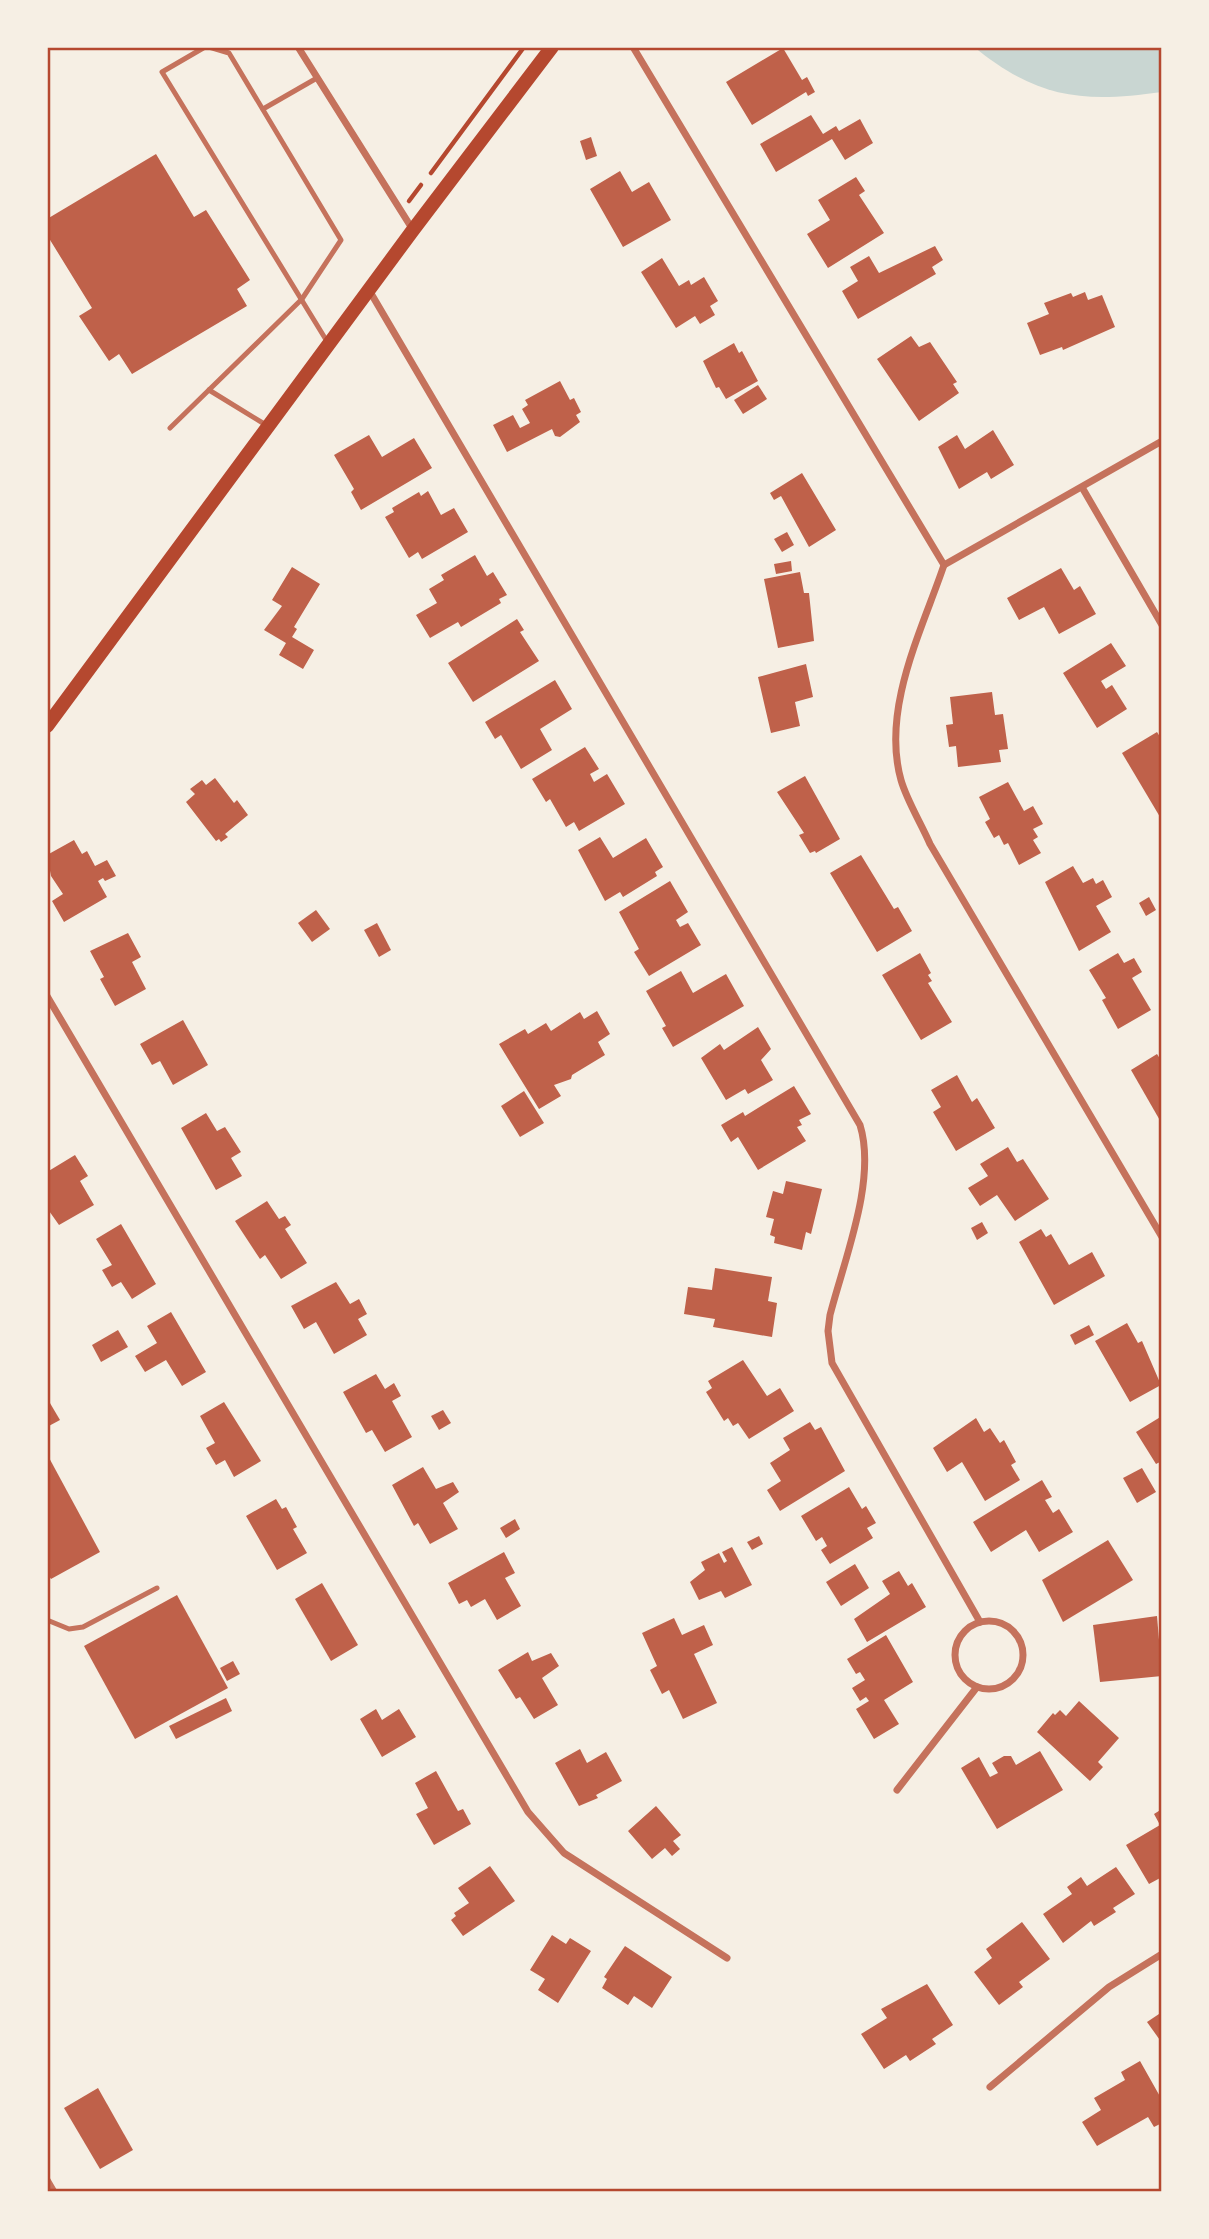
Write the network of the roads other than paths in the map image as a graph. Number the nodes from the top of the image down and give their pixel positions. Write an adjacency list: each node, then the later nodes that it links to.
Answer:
1 (207, 47): 6 (lane); 9 (lane)
2 (298, 47): 5 (street)
3 (552, 47): 7 (main road)
4 (633, 47): 16 (street)
5 (317, 78): 6 (lane); 7 (street)
6 (263, 109): 9 (lane)
7 (412, 230): 8 (main road)
8 (369, 289): 10 (main road); 23 (street)
9 (302, 299): 10 (lane); 11 (lane)
10 (329, 344): 12 (main road)
11 (209, 390): 12 (lane); 13 (lane)
12 (268, 426): 18 (main road)
13 (170, 428)
14 (1162, 441): 15 (street)
15 (1083, 489): 16 (street); 17 (street)
16 (944, 565): 20 (street)
17 (1162, 625)
18 (47, 726)
19 (47, 996): 27 (street)
20 (1162, 1237)
21 (157, 1588): 22 (lane)
22 (47, 1620)
23 (980, 1622): 24 (street); 24 (street)
24 (977, 1688): 25 (street)
25 (897, 1790)
26 (1162, 1954): 28 (street)
27 (727, 1958)
28 (990, 2087)
29 (47, 2180): 30 (street)
30 (54, 2192)

